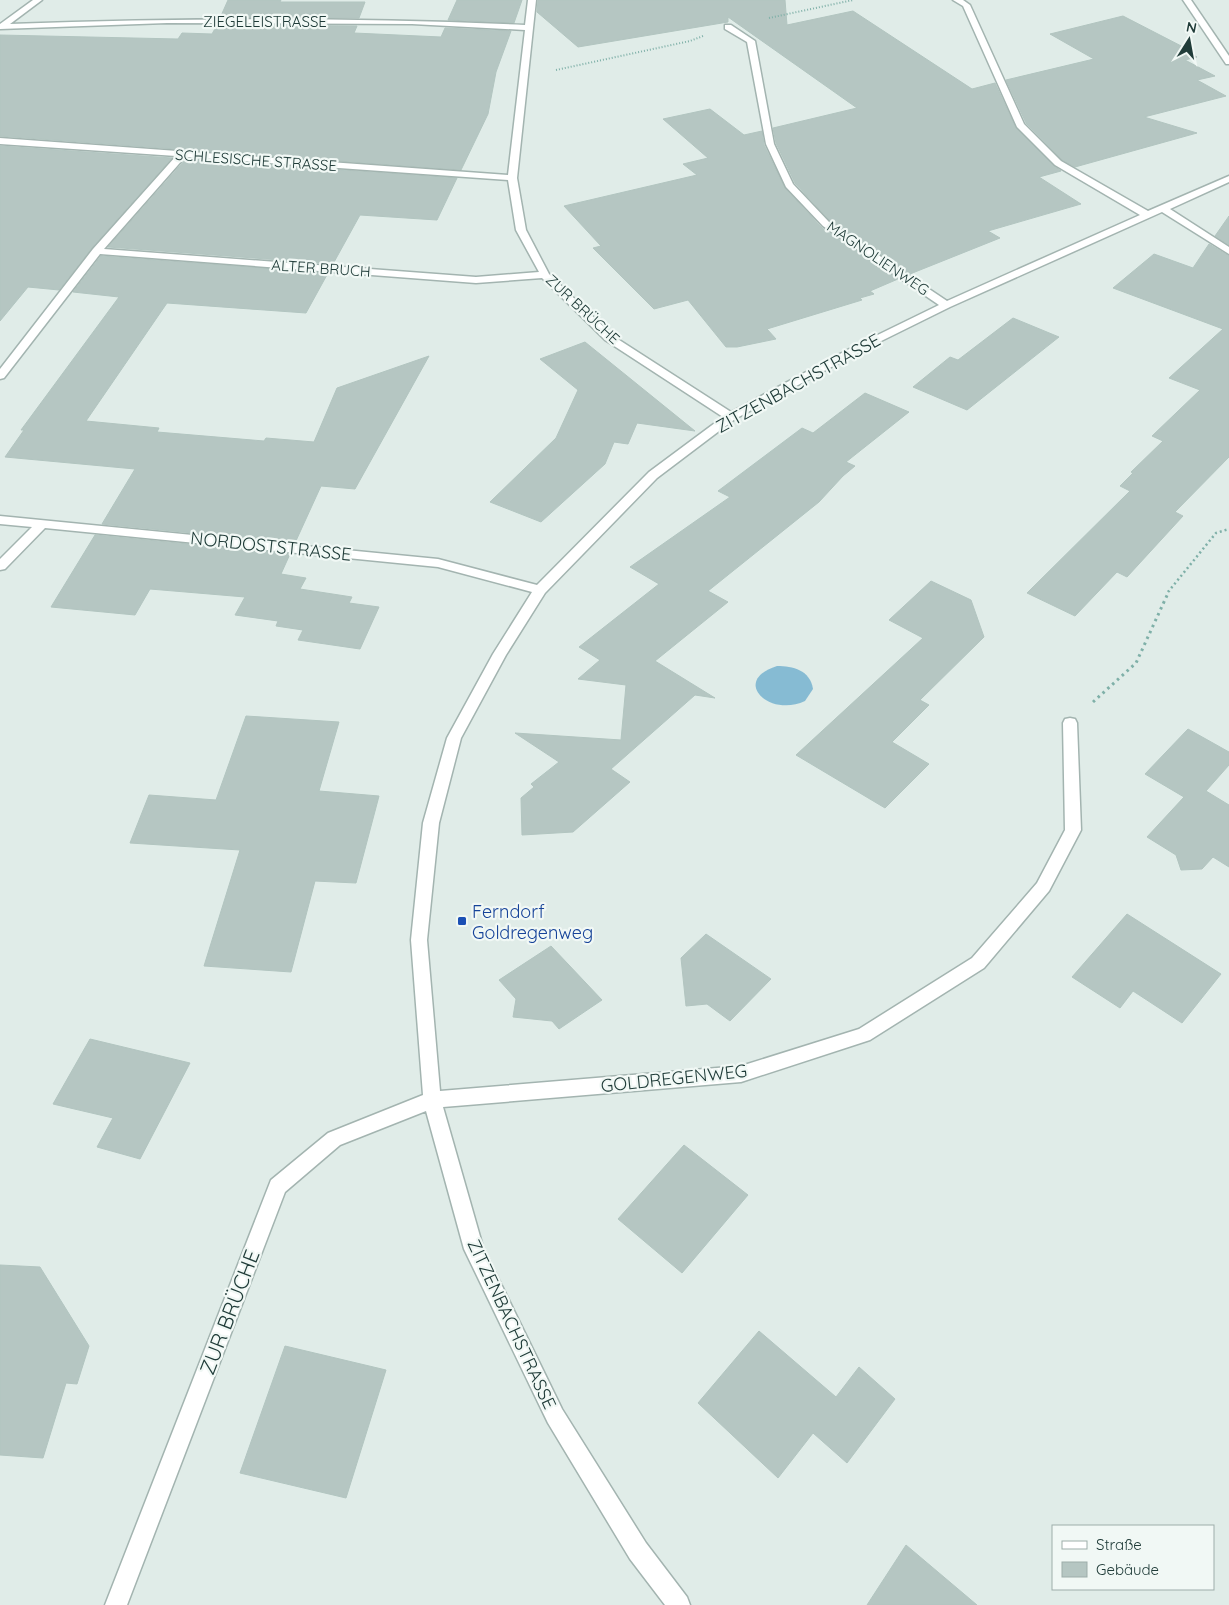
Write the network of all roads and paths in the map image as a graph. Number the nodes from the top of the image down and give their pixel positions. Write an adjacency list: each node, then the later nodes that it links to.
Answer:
1 (38, 0): 7 (street)
2 (532, 0): 8 (street, ZUR BRÜCHE)
3 (853, 0): 6 (path)
4 (956, 0): 16 (street)
5 (1187, 0): 9 (street)
6 (728, 27): 10 (path); 20 (street, MAGNOLIENWEG)
7 (0, 28): 8 (street, ZIEGELEISTRASSE)
8 (530, 28): 10 (street, ZUR BRÜCHE)
9 (1229, 62)
10 (524, 76): 13 (street, ZUR BRÜCHE)
11 (0, 141): 12 (street, SCHLESISCHE STRASSE)
12 (182, 155): 13 (street, SCHLESISCHE STRASSE); 17 (street)
13 (512, 178): 19 (street, ZUR BRÜCHE)
14 (1229, 179): 15 (street, ZITZENBACHSTRASSE)
15 (1163, 209): 16 (street, ZITZENBACHSTRASSE); 18 (street)
16 (1149, 216): 20 (street, ZITZENBACHSTRASSE)
17 (96, 251): 19 (street, ALTER BRUCH); 21 (street)
18 (1229, 251)
19 (545, 275): 22 (street, ZUR BRÜCHE)
20 (946, 305): 22 (street, ZITZENBACHSTRASSE)
21 (0, 376)
22 (731, 417): 27 (street, ZITZENBACHSTRASSE)
23 (0, 520): 24 (street, NORDOSTSTRASSE)
24 (43, 523): 26 (street); 27 (street, NORDOSTSTRASSE)
25 (1229, 530): 28 (path)
26 (0, 566)
27 (540, 590): 29 (street, ZITZENBACHSTRASSE)
28 (1070, 723): 29 (street, GOLDREGENWEG)
29 (432, 1100): 30 (street, ZUR BRÜCHE); 31 (street, ZITZENBACHSTRASSE)
30 (116, 1605)
31 (679, 1605)

